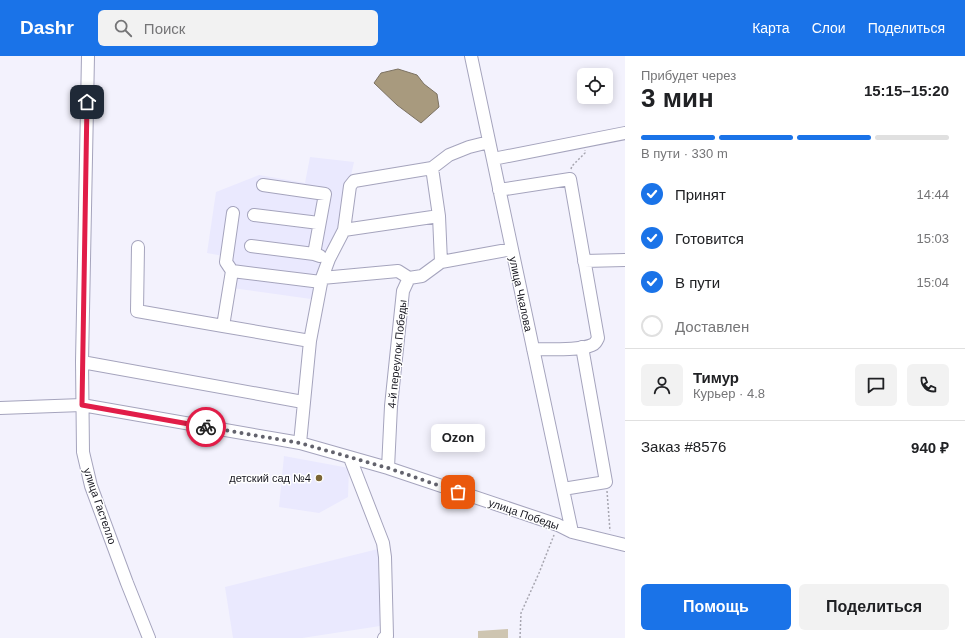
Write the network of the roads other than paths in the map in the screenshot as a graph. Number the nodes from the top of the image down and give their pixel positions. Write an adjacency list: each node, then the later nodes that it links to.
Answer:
1 (88, 56): 29 (street, улица Гастелло)
2 (471, 56): 4 (street, улица Чкалова)
3 (625, 133): 5 (street)
4 (489, 142): 5 (street, улица Чкалова); 6 (street)
5 (493, 159): 8 (street, улица Чкалова)
6 (432, 168): 11 (street); 13 (street)
7 (262, 185): 12 (street)
8 (499, 190): 16 (street, улица Чкалова); 20 (street)
9 (233, 213): 22 (street)
10 (254, 215): 12 (street)
11 (439, 216): 13 (street); 21 (street)
12 (319, 223): 17 (street)
13 (344, 230): 18 (street)
14 (251, 246): 17 (street)
15 (138, 247): 25 (street)
16 (512, 249): 21 (street); 28 (street, улица Чкалова)
17 (314, 254): 18 (street)
18 (329, 259): 24 (street)
19 (625, 260): 20 (street)
20 (584, 261): 27 (street)
21 (441, 262): 23 (street)
22 (232, 271): 24 (street); 25 (street)
23 (409, 278): 24 (street); 35 (street, 4-й переулок Победы)
24 (321, 280): 26 (street)
25 (222, 326): 26 (street)
26 (310, 341): 30 (street)
27 (582, 347): 28 (street); 36 (street)
28 (533, 349): 36 (street, улица Чкалова)
29 (82, 362): 30 (street); 31 (street, улица Гастелло)
30 (303, 402): 33 (street)
31 (82, 405): 32 (street, улица Победы); 33 (street, улица Победы); 39 (street, улица Гастелло)
32 (0, 408)
33 (300, 443): 34 (street, улица Победы)
34 (350, 458): 35 (street, улица Победы); 40 (street)
35 (388, 468): 37 (street, улица Победы)
36 (563, 489): 37 (street, улица Чкалова)
37 (572, 532): 38 (street, улица Победы)
38 (625, 545)
39 (149, 638)
40 (384, 638)

